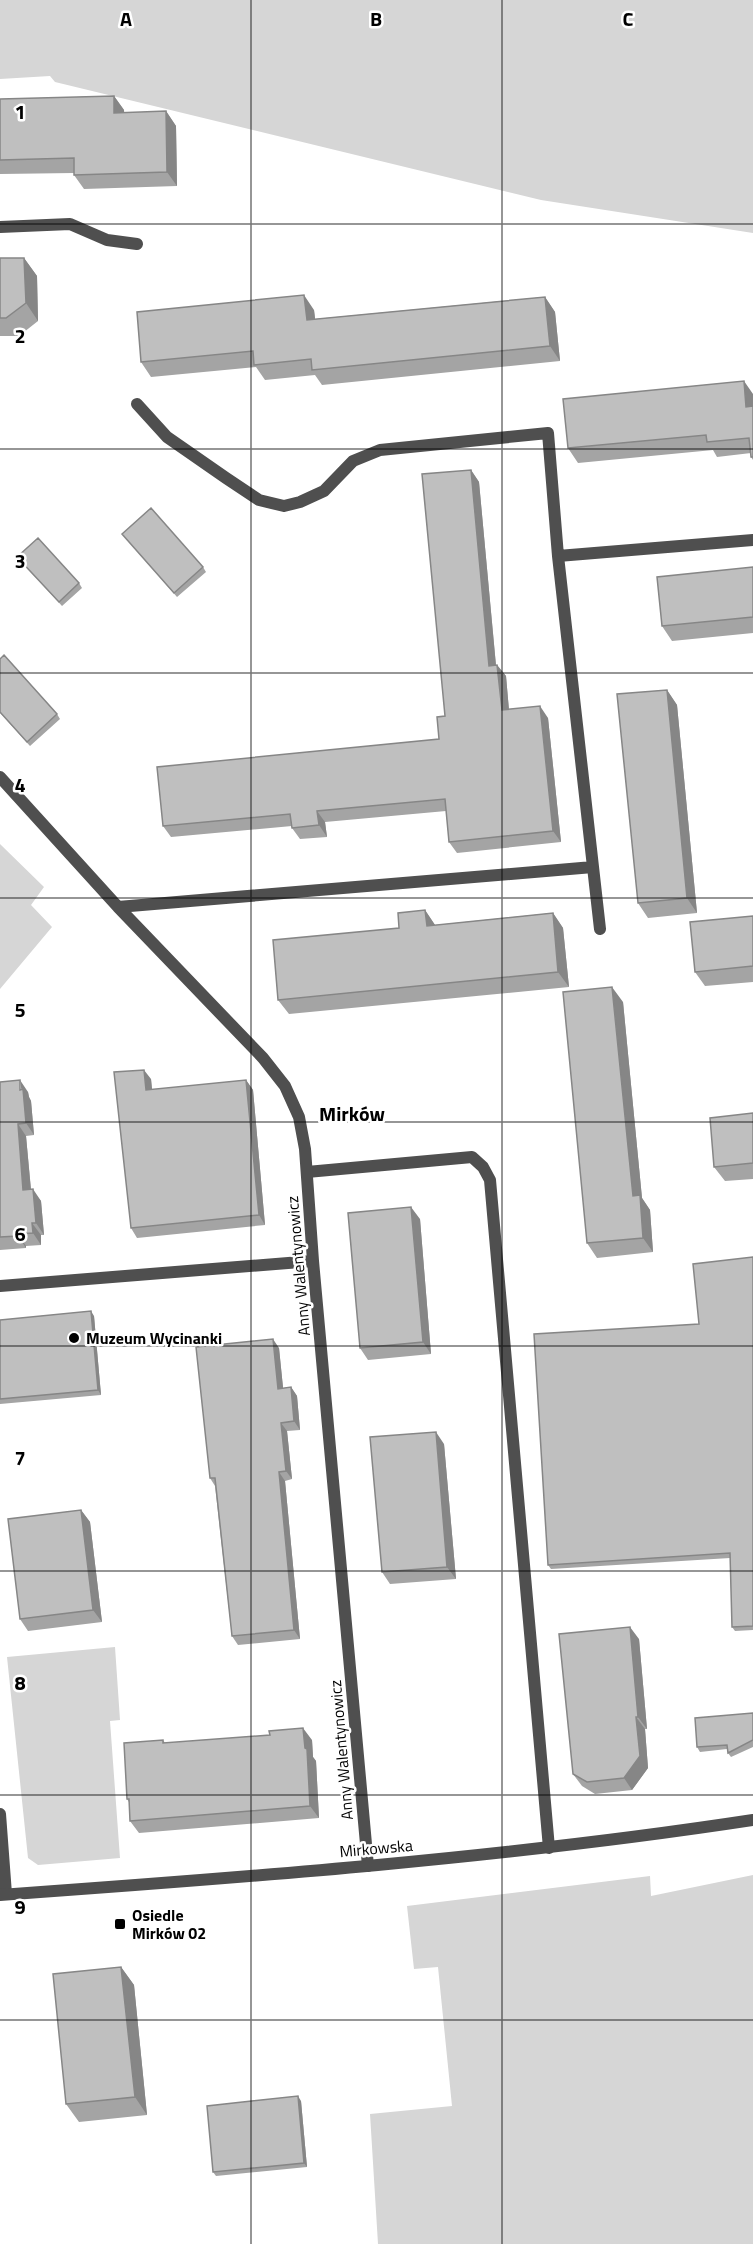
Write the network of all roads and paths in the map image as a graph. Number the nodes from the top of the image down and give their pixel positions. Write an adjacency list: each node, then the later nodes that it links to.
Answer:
1 (0, 227): 2 (street)
2 (137, 244)
3 (137, 404): 5 (street)
4 (753, 540): 5 (street)
5 (558, 556): 7 (street)
6 (0, 777): 8 (street, Anny Walentynowicz)
7 (593, 867): 8 (street); 9 (street)
8 (118, 908): 10 (street, Anny Walentynowicz)
9 (600, 929)
10 (307, 1172): 11 (street, Anny Walentynowicz); 15 (street)
11 (313, 1261): 12 (street); 16 (street, Anny Walentynowicz)
12 (0, 1286)
13 (0, 1814): 17 (street)
14 (753, 1820): 15 (street, Mirkowska)
15 (549, 1848): 16 (street, Mirkowska)
16 (368, 1866): 17 (street, Mirkowska)
17 (3, 1895)

